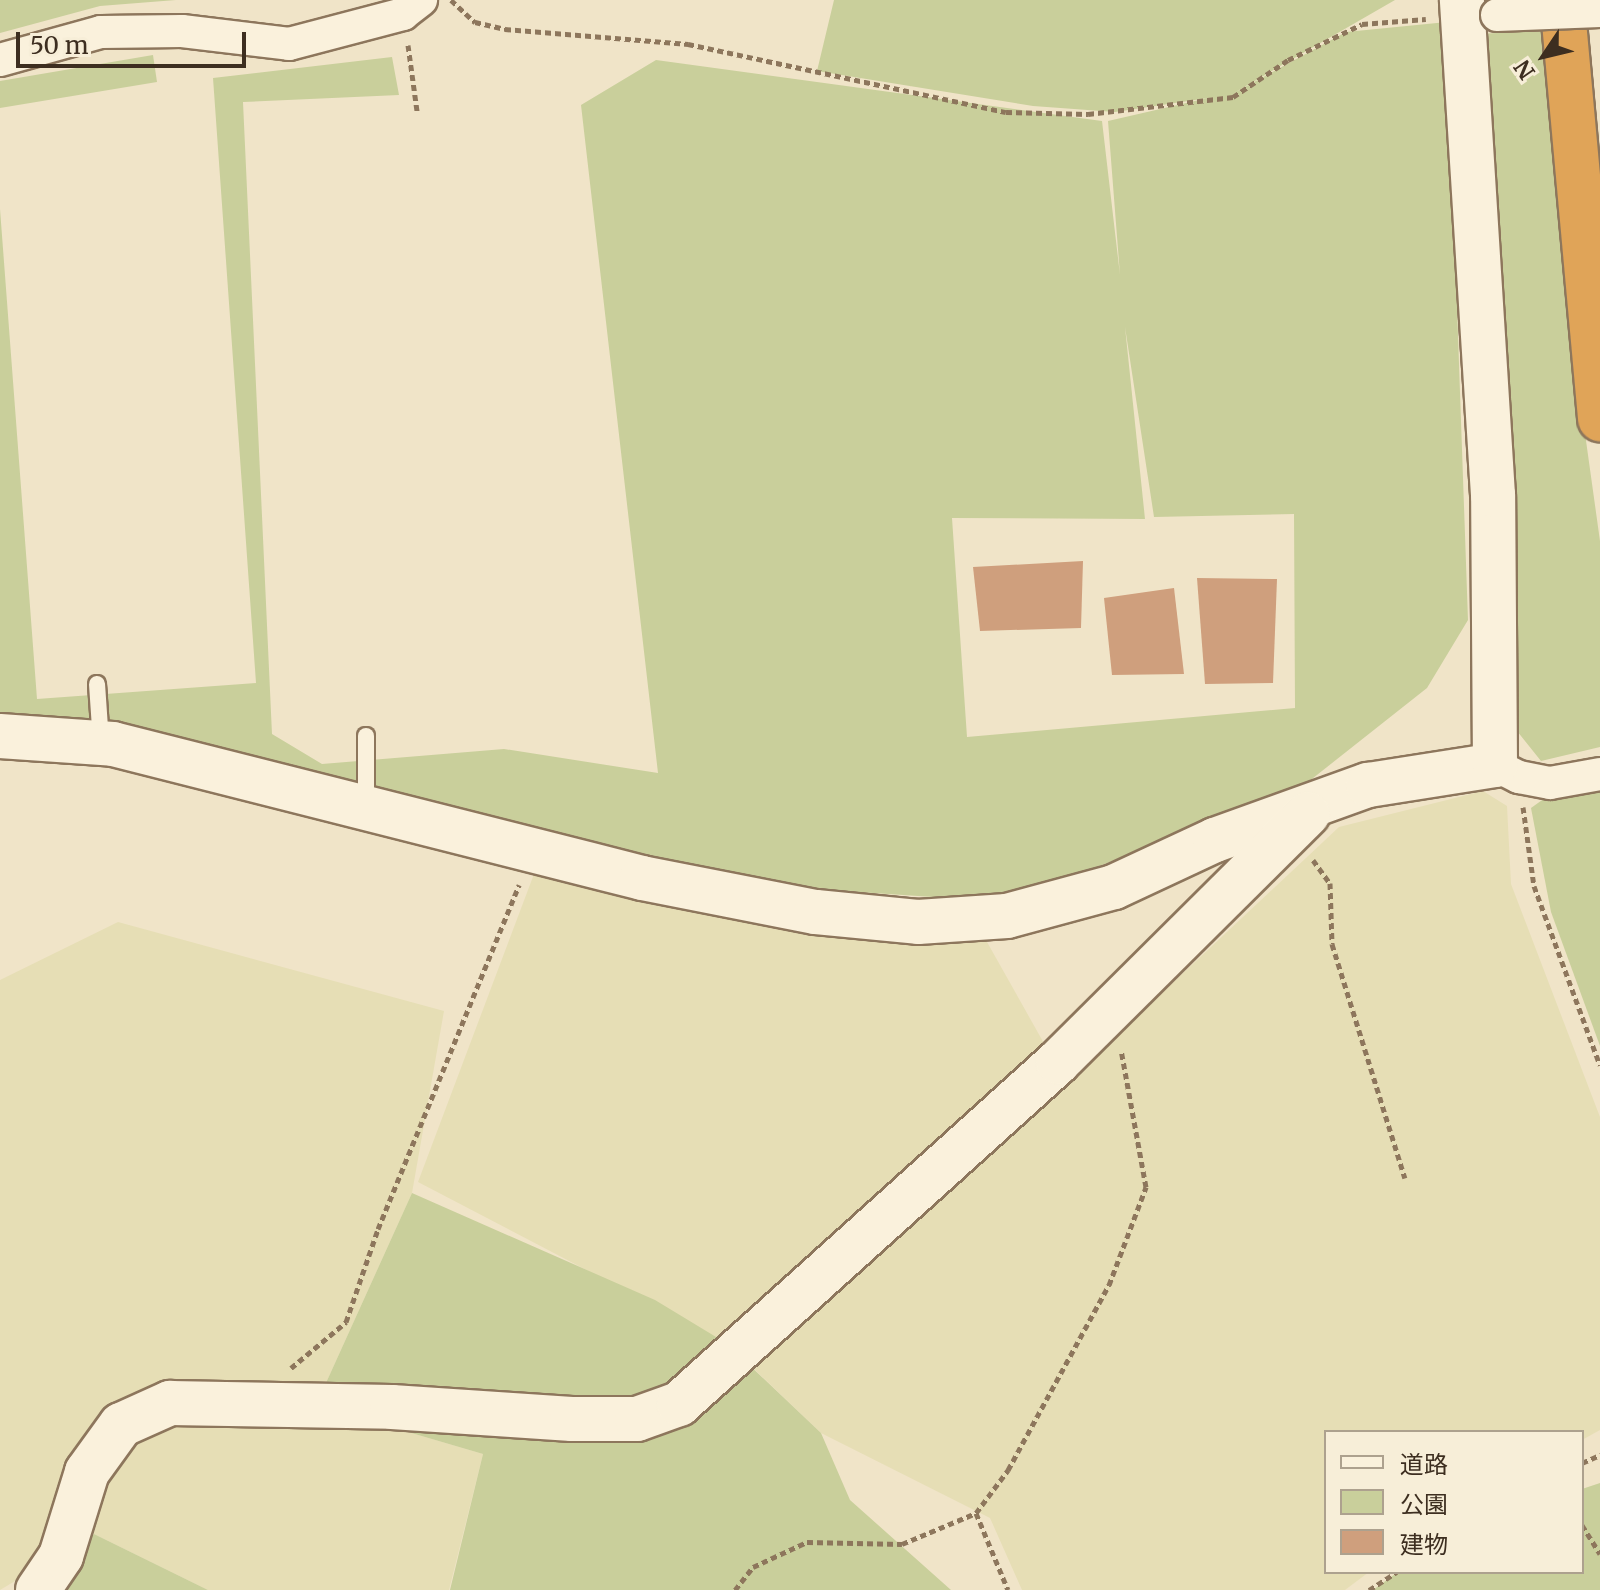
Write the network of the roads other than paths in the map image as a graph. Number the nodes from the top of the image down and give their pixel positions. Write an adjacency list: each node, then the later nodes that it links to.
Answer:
1 (1562, 0): 6 (highway)
2 (412, 7): 5 (street)
3 (1474, 10): 4 (street, bridge); 12 (street)
4 (1600, 11)
5 (0, 60)
6 (1600, 419)
7 (97, 684): 10 (lane)
8 (0, 736): 10 (street)
9 (366, 736): 13 (lane)
10 (101, 744): 13 (street)
11 (1600, 774): 12 (street)
12 (1521, 775): 14 (street)
13 (366, 809): 14 (street)
14 (1306, 816): 15 (street)
15 (38, 1590)

